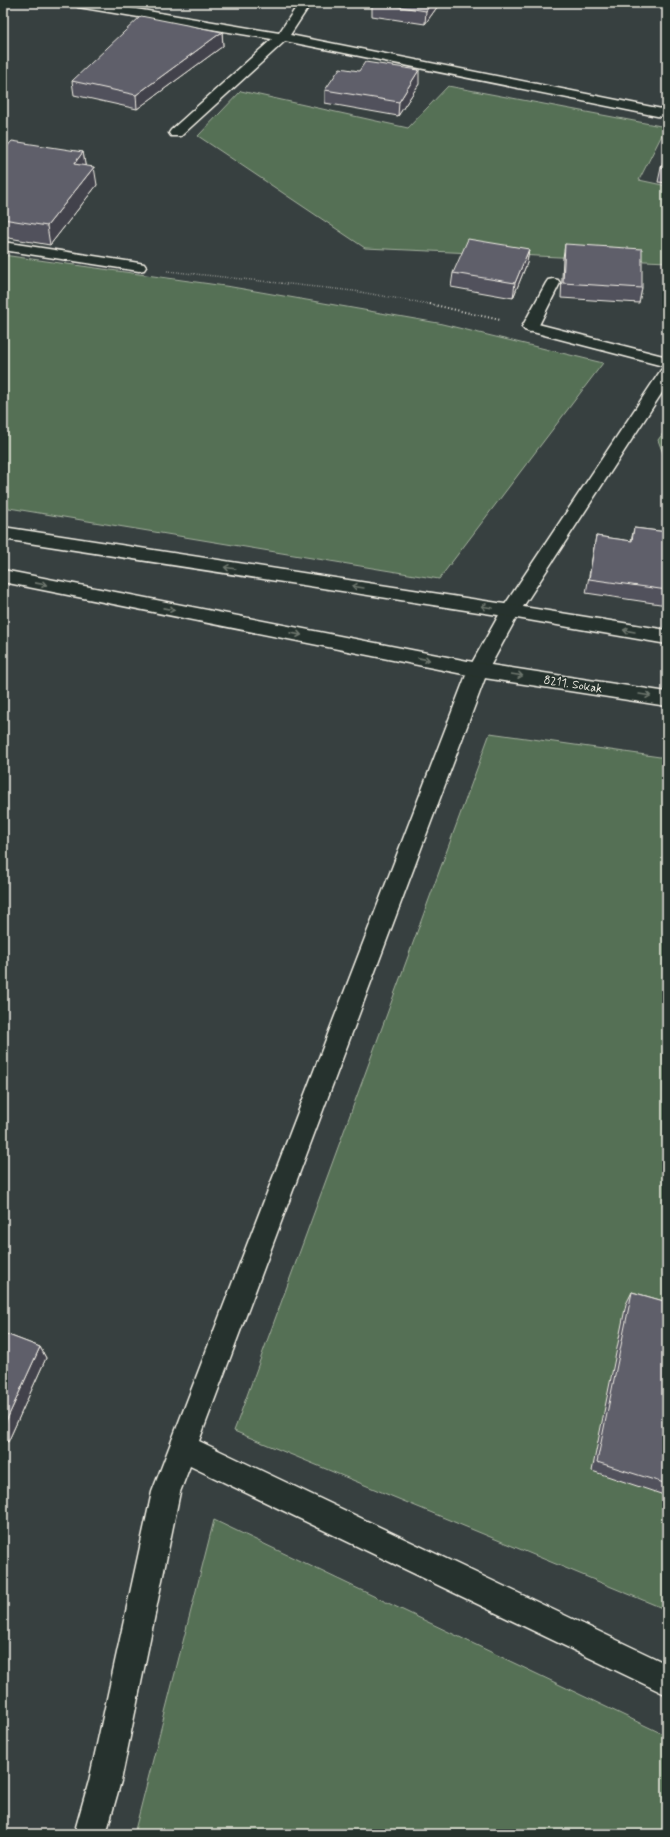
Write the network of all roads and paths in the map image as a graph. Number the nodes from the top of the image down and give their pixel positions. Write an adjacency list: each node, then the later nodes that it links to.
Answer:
1 (78, 3): 3 (street)
2 (305, 3): 3 (street)
3 (282, 37): 4 (street); 5 (street)
4 (667, 114)
5 (176, 133)
6 (3, 246): 7 (street)
7 (139, 267): 9 (path)
8 (553, 283): 9 (street)
9 (530, 327): 10 (street)
10 (667, 362)
11 (667, 373): 14 (street)
12 (3, 533): 14 (street, one-way to 12)
13 (3, 576): 16 (street, 8211. Sokak, one-way to 16)
14 (511, 611): 15 (street, one-way to 14); 16 (street)
15 (667, 637)
16 (478, 670): 17 (street, 8211. Sokak, one-way to 17); 18 (street)
17 (667, 698)
18 (183, 1448): 19 (street); 20 (street)
19 (667, 1680)
20 (90, 1834)

